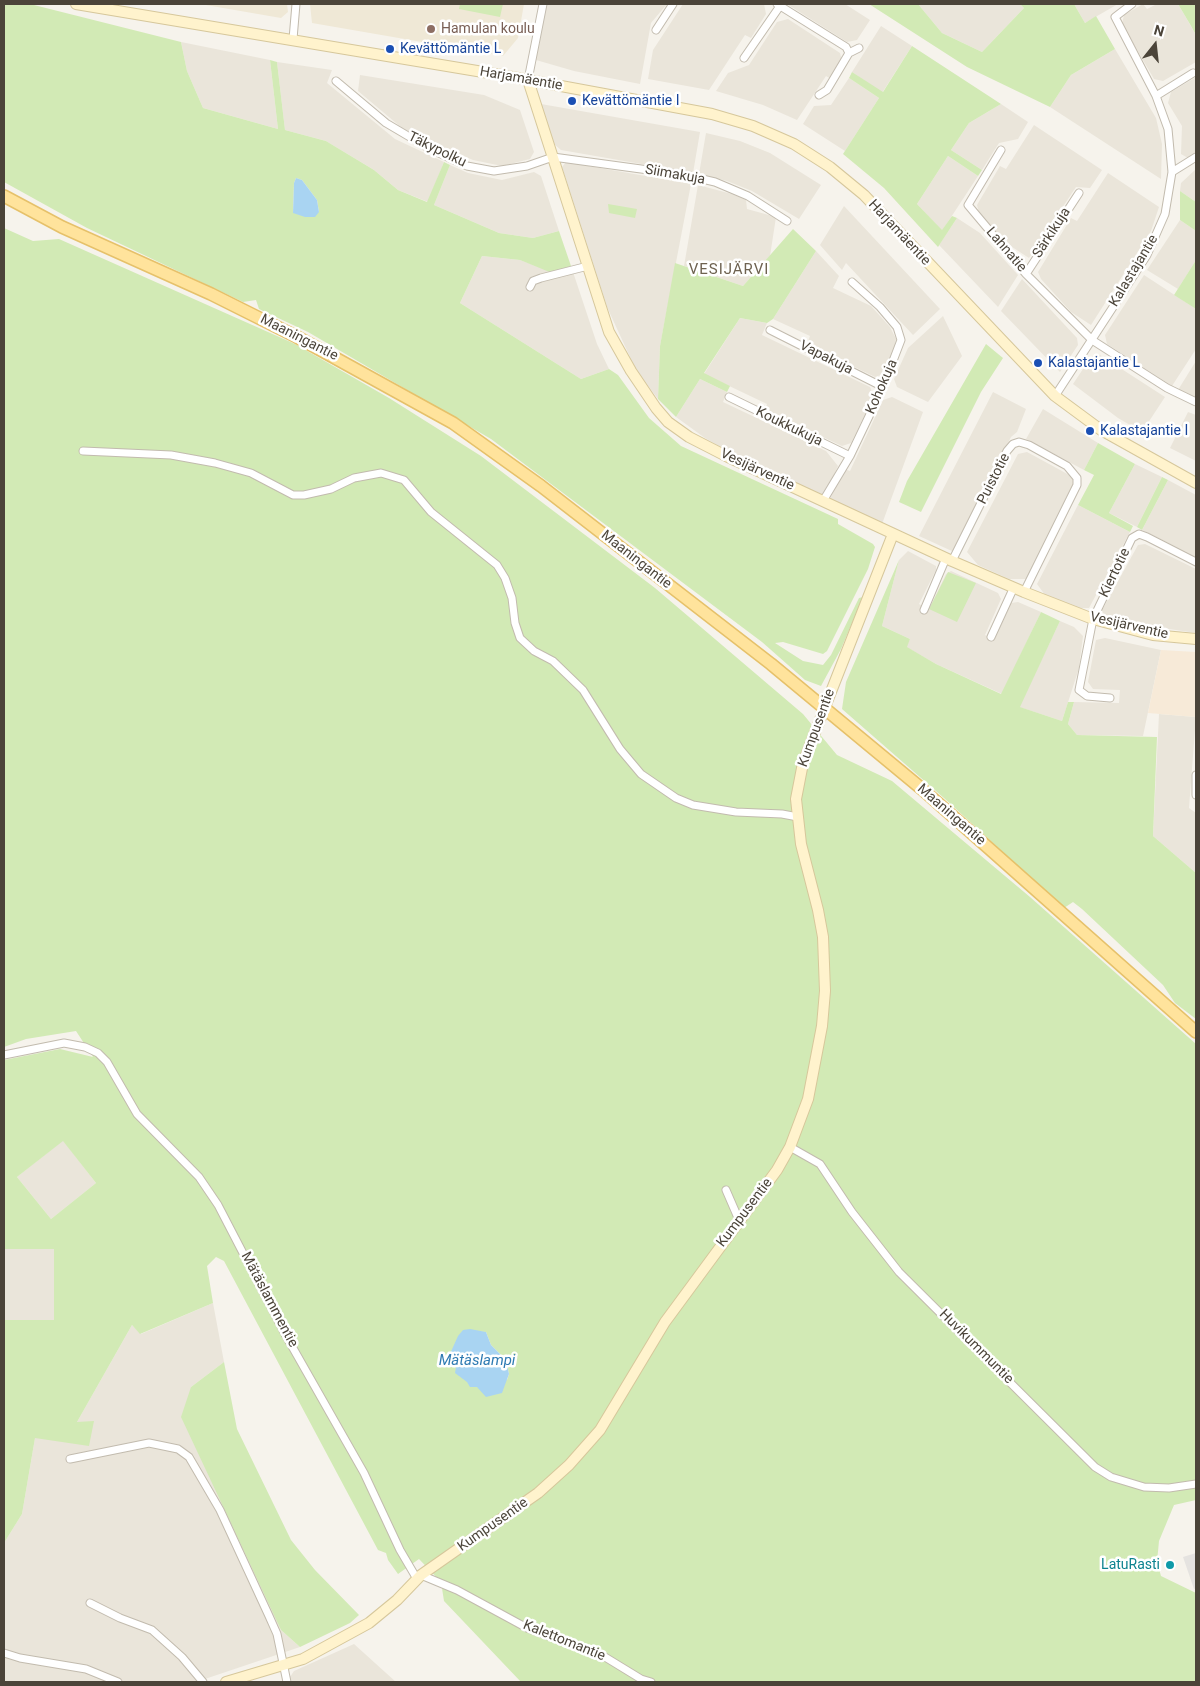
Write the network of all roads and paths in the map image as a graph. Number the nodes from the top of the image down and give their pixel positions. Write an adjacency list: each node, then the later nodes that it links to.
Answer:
1 (76, 4): 7 (street, Harjamäentie)
2 (296, 4): 9 (street)
3 (543, 4): 14 (street)
4 (673, 4): 8 (street)
5 (1132, 4): 17 (street, Kalastajantie)
6 (778, 5): 11 (street); 12 (street)
7 (111, 7): 9 (street, Harjamäentie)
8 (656, 30)
9 (293, 39): 14 (street, Harjamäentie)
10 (859, 48): 11 (street)
11 (849, 53): 16 (street)
12 (744, 58)
13 (1193, 73): 17 (street)
14 (528, 80): 19 (street, Vesijärventie); 32 (street, Harjamäentie)
15 (336, 81): 19 (street, Täkypolku)
16 (819, 95)
17 (1156, 96): 21 (street, Kalastajantie)
18 (1001, 150): 26 (street, Lahnatie)
19 (553, 156): 24 (street, Siimakuja); 25 (street, Vesijärventie)
20 (1196, 157): 21 (street)
21 (1172, 172): 30 (street, Kalastajantie)
22 (1079, 193): 26 (street, Särkikuja)
23 (4, 196): 49 (main road, Maaningantie)
24 (787, 221)
25 (588, 266): 28 (street); 38 (street, Vesijärventie)
26 (1026, 274): 30 (street, Lahnatie)
27 (852, 282): 31 (street, Kohokuja)
28 (530, 287)
29 (770, 330): 31 (street, Vapakuja)
30 (1092, 340): 32 (street, Kalastajantie); 34 (street, Lahnatie)
31 (883, 387): 36 (street, Kohokuja)
32 (1055, 396): 37 (street, Harjamäentie)
33 (729, 397): 36 (street, Koukkukuja)
34 (1196, 402)
35 (83, 451): 52 (street)
36 (850, 456): 38 (street, Kohokuja)
37 (1196, 483)
38 (823, 501): 39 (street, Vesijärventie)
39 (893, 534): 40 (street, Vesijärventie); 49 (street, Kumpusentie)
40 (949, 560): 42 (street, Vesijärventie); 43 (street, Puistotie); 44 (street)
41 (1196, 562): 45 (street, Kiertotie)
42 (1014, 587): 43 (street, Vesijärventie); 46 (street)
43 (1024, 592): 45 (street, Vesijärventie)
44 (924, 610)
45 (1093, 619): 47 (street, Vesijärventie); 48 (street)
46 (991, 637)
47 (1196, 639)
48 (1110, 698)
49 (823, 709): 52 (street, Kumpusentie); 53 (main road, Maaningantie)
50 (1196, 775): 51 (street)
51 (1196, 795)
52 (798, 818): 55 (street, Kumpusentie)
53 (1196, 1032)
54 (4, 1055): 60 (street, Mätäslammentie)
55 (790, 1147): 57 (street, Kumpusentie); 59 (street, Huvikummuntie)
56 (726, 1190): 57 (street)
57 (739, 1220): 60 (street, Kumpusentie)
58 (70, 1459): 63 (street)
59 (1196, 1484)
60 (419, 1577): 63 (street, Kumpusentie); 68 (street, Kalettomantie)
61 (90, 1602): 65 (street)
62 (4, 1653): 64 (street)
63 (282, 1666): 66 (street, Kumpusentie); 67 (street)
64 (118, 1682)
65 (203, 1682)
66 (226, 1682)
67 (287, 1682)
68 (651, 1682)

